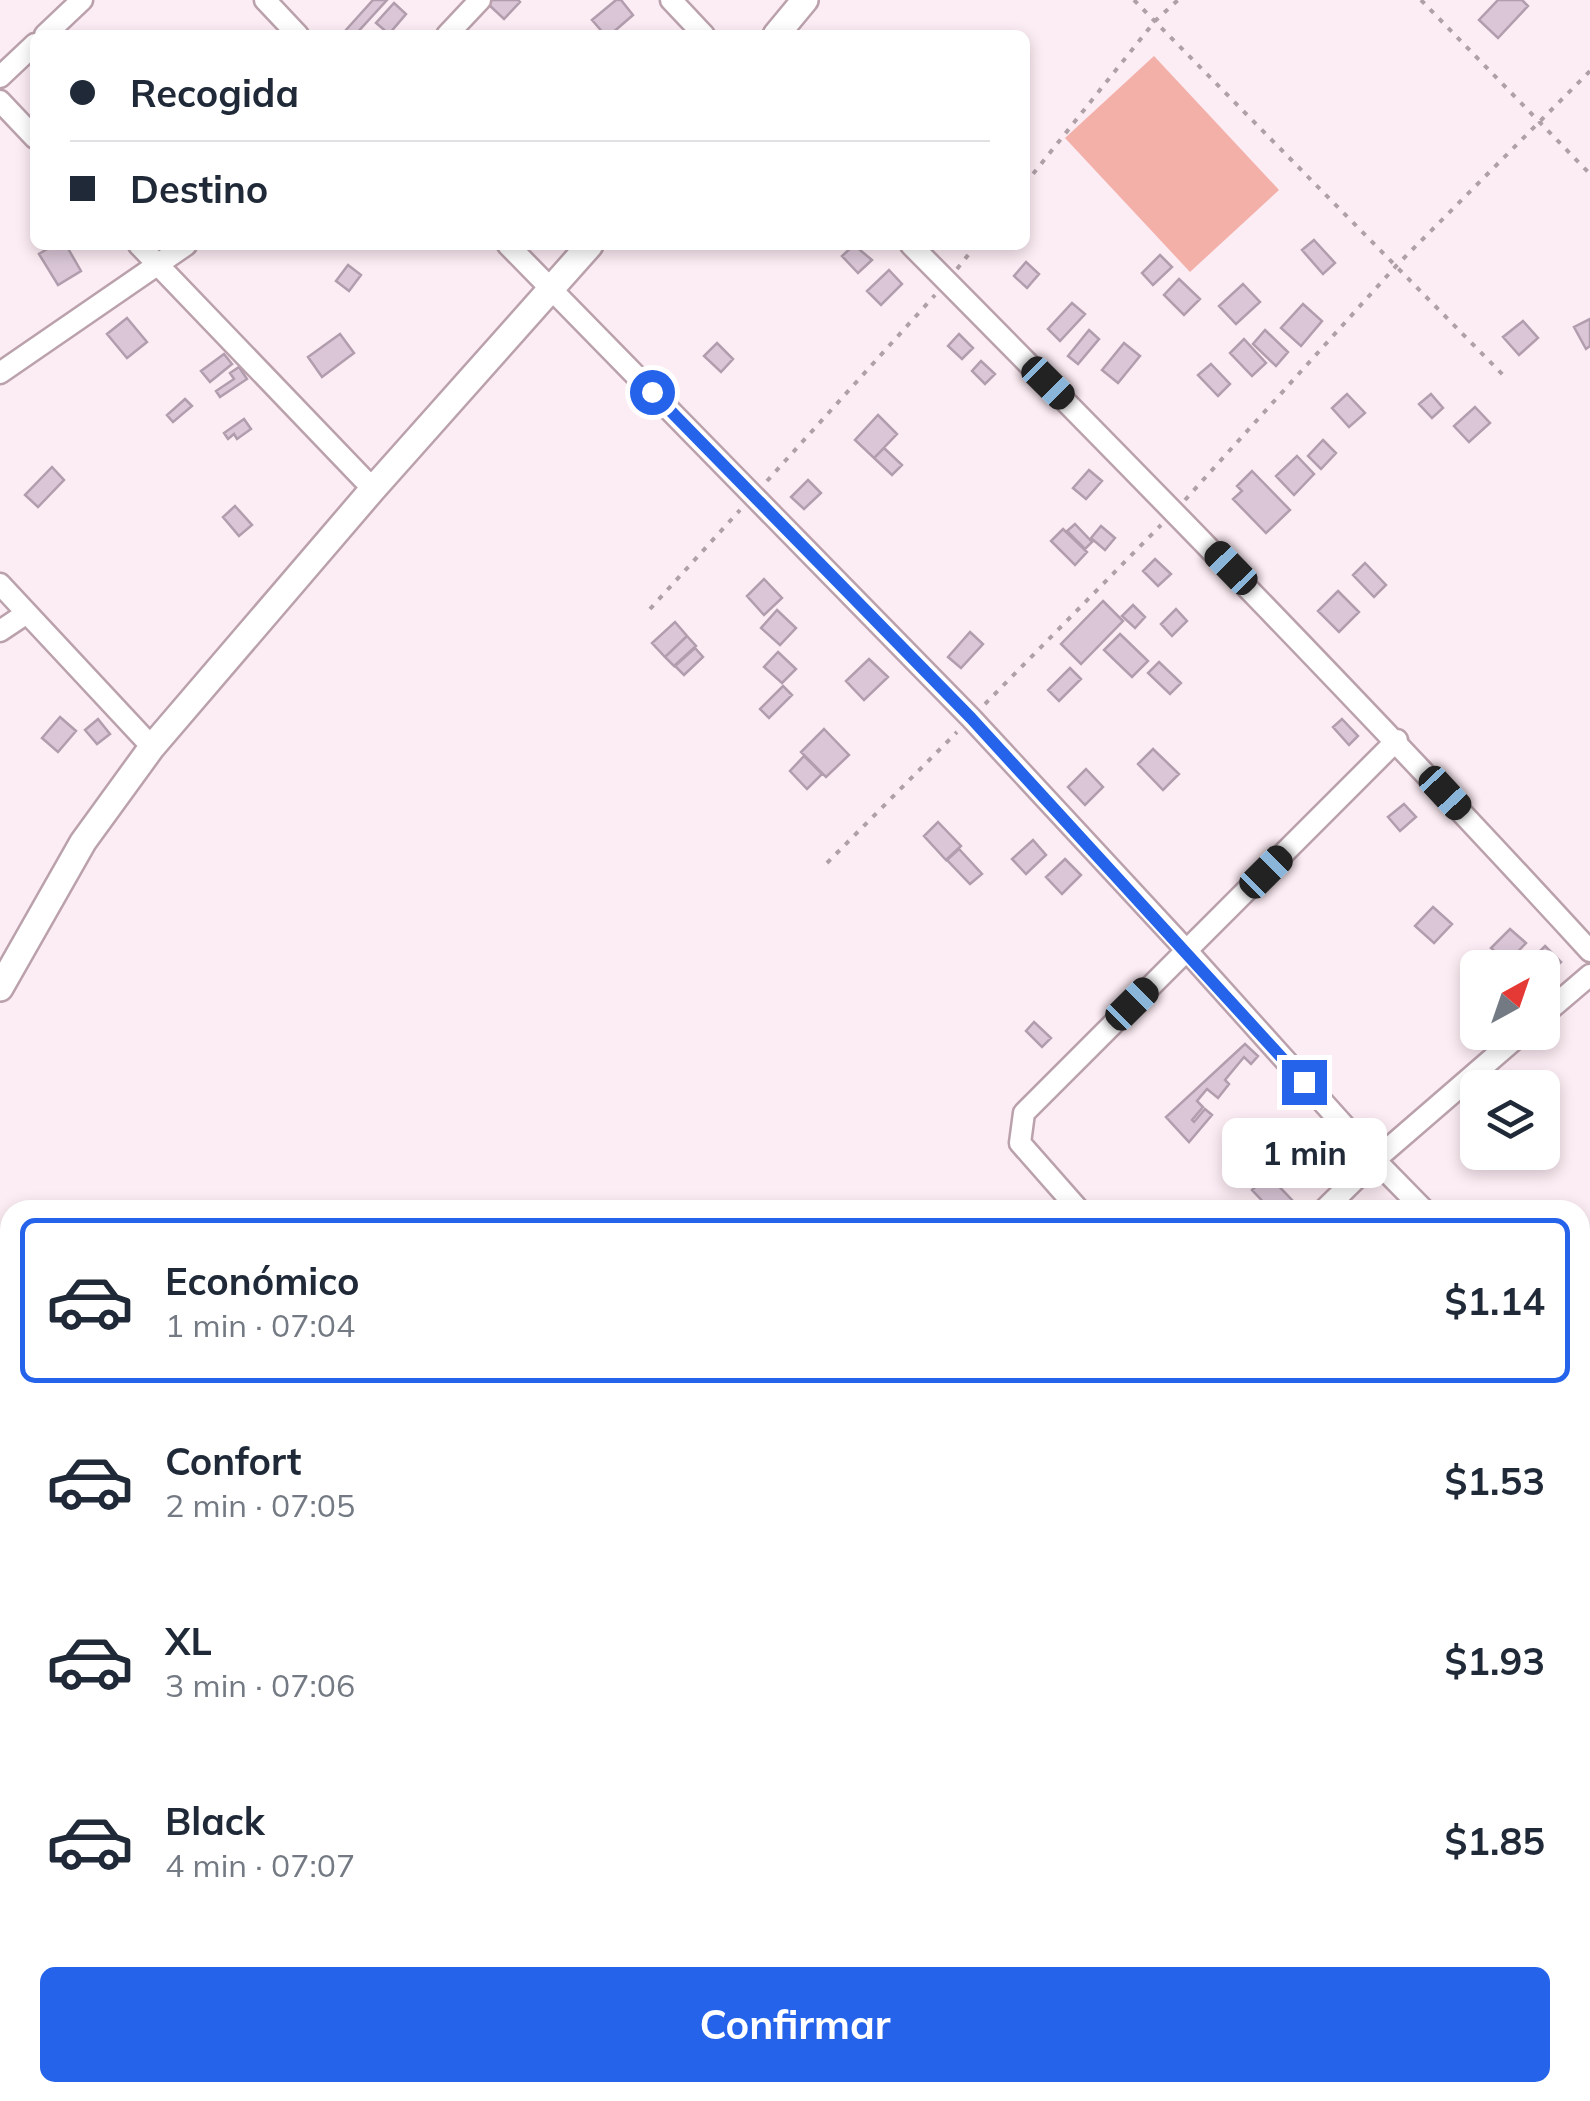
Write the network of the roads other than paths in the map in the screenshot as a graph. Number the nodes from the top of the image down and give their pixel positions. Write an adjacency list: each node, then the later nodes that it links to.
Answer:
1 (82, 0): 6 (street)
2 (265, 0): 7 (street)
3 (480, 0): 8 (street)
4 (671, 0): 9 (street)
5 (805, 0): 10 (street)
6 (50, 30)
7 (293, 30)
8 (453, 30)
9 (699, 30)
10 (780, 30)
11 (30, 49): 12 (street)
12 (0, 77)
13 (0, 102): 14 (street)
14 (30, 133)
15 (144, 250): 20 (street)
16 (179, 250): 20 (street)
17 (513, 250): 21 (street)
18 (586, 250): 21 (street)
19 (915, 250): 27 (street)
20 (158, 264): 22 (street); 23 (street)
21 (553, 287): 23 (street); 29 (street)
22 (0, 372)
23 (373, 489): 28 (street)
24 (0, 584): 25 (street)
25 (27, 613): 26 (street); 28 (street)
26 (0, 631)
27 (1397, 740): 29 (street); 30 (street)
28 (152, 747): 32 (street)
29 (1187, 950): 35 (street); 36 (street)
30 (1590, 951)
31 (1590, 975): 33 (street)
32 (0, 988)
33 (1560, 1001)
34 (1502, 1050): 35 (street)
35 (1375, 1160): 37 (street); 38 (street)
36 (1071, 1200)
37 (1334, 1200)
38 (1414, 1200)

